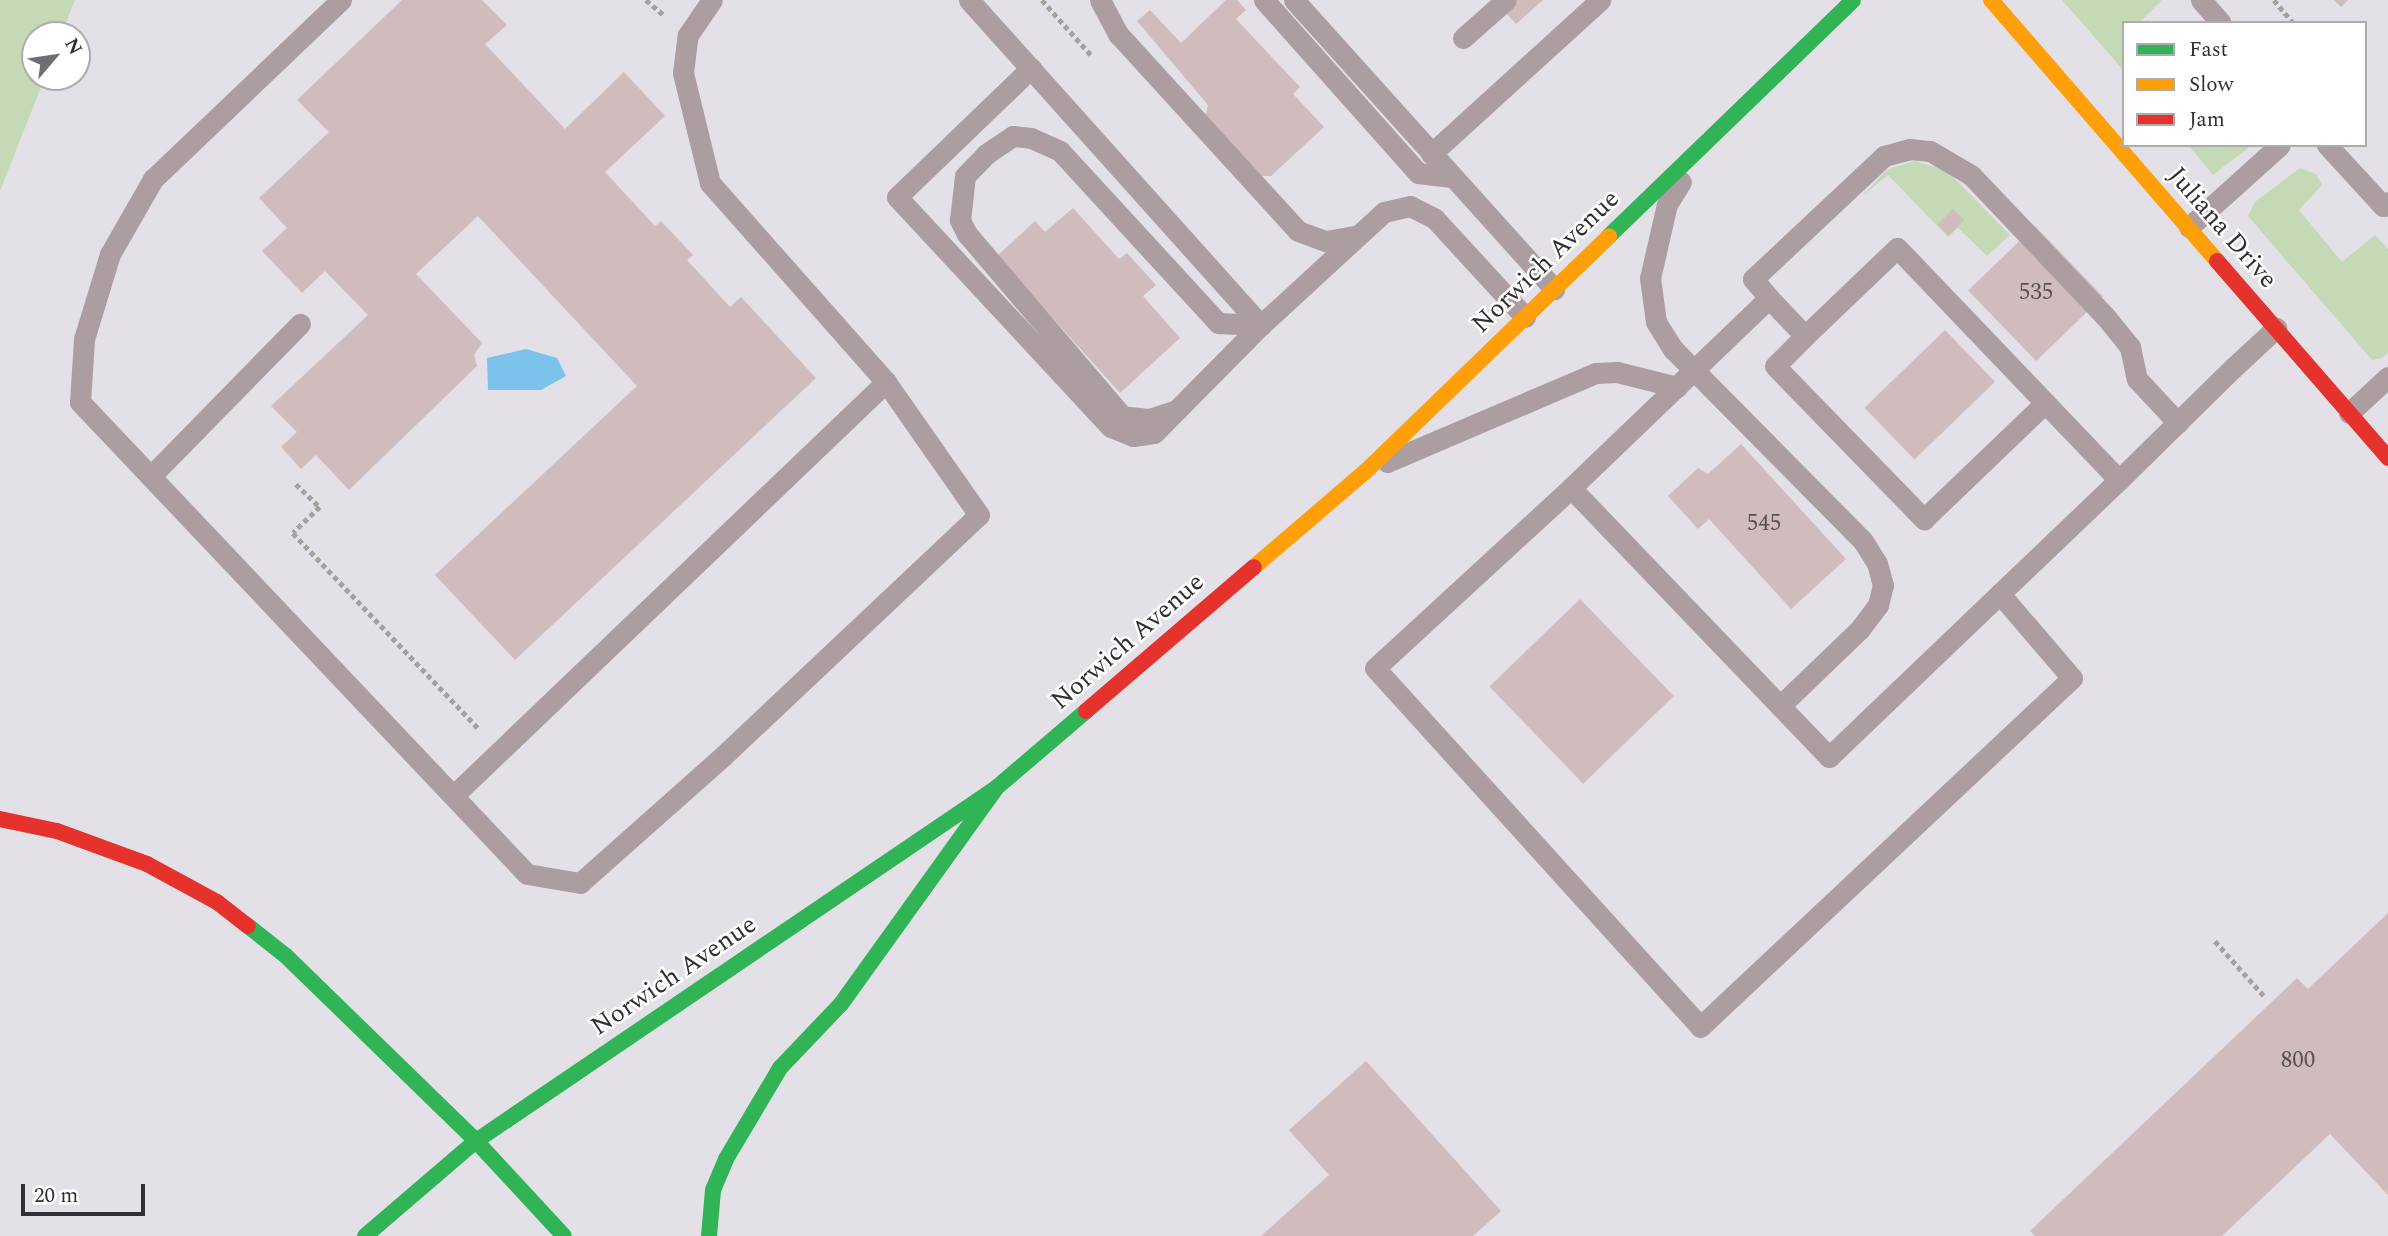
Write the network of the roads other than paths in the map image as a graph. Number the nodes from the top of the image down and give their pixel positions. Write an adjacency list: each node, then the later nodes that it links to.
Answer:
1 (341, 0): 40 (lane)
2 (712, 0): 32 (lane)
3 (969, 0): 14 (lane)
4 (1100, 0): 22 (lane)
5 (1264, 0): 19 (lane)
6 (1294, 0): 18 (lane)
7 (1506, 0): 13 (lane)
8 (1600, 0): 18 (lane)
9 (1853, 0): 15 (main road, Norwich Avenue)
10 (1991, 0): 21 (main road, Juliana Drive)
11 (2202, 0): 12 (lane)
12 (2219, 21)
13 (1463, 38)
14 (1031, 68): 27 (lane); 35 (lane)
15 (1702, 146): 23 (main road, Norwich Avenue); 30 (lane)
16 (2278, 147): 21 (lane)
17 (2329, 147): 20 (lane)
18 (1431, 154): 19 (lane)
19 (1452, 177): 23 (lane)
20 (2388, 202)
21 (2189, 227): 28 (main road, Juliana Drive)
22 (1358, 234): 25 (lane); 27 (lane)
23 (1554, 289): 25 (main road, Norwich Avenue)
24 (1769, 298): 29 (lane); 30 (lane); 37 (lane)
25 (1525, 317): 39 (main road, Norwich Avenue)
26 (300, 324): 40 (lane)
27 (1261, 325): 35 (lane); 35 (lane)
28 (2276, 328): 36 (main road, Juliana Drive); 37 (lane)
29 (1805, 336): 34 (lane); 34 (lane)
30 (1694, 371): 33 (lane); 44 (lane)
31 (2388, 377): 36 (lane)
32 (886, 382): 46 (lane); 46 (lane)
33 (1676, 387): 39 (lane); 42 (lane)
34 (2045, 403): 41 (lane)
35 (1177, 410)
36 (2349, 413): 38 (main road, Juliana Drive)
37 (2178, 423): 41 (lane)
38 (2388, 458)
39 (1366, 471): 45 (main road, Norwich Avenue)
40 (150, 476): 46 (lane)
41 (2119, 480): 43 (lane)
42 (1572, 488): 43 (lane); 44 (lane)
43 (2000, 594): 44 (lane)
44 (1780, 706)
45 (996, 788): 48 (main road, Norwich Avenue); 51 (main road)
46 (454, 795)
47 (0, 819): 48 (main road)
48 (476, 1140): 49 (main road, Norwich Avenue); 50 (main road)
49 (365, 1236)
50 (564, 1236)
51 (709, 1236)

